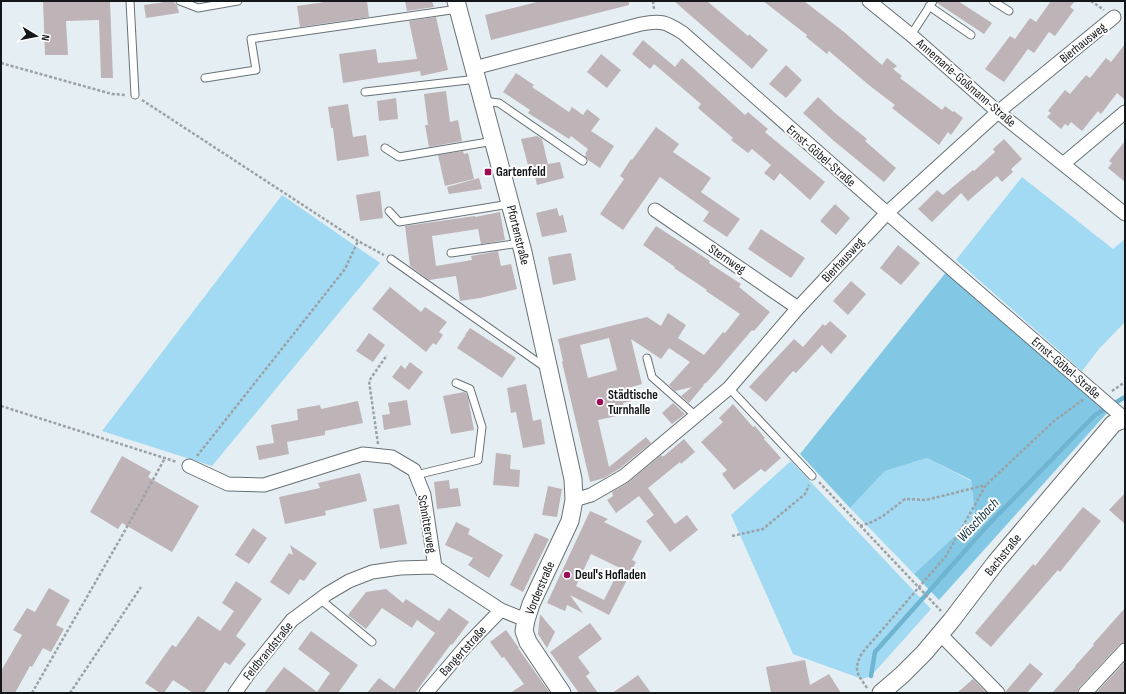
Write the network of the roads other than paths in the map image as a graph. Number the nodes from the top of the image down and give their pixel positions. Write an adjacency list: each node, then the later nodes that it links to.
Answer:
1 (130, 1): 15 (lane)
2 (180, 1): 3 (lane)
3 (238, 1)
4 (869, 1): 10 (street, Annemarie-Goßmann-Straße)
5 (993, 1): 8 (lane)
6 (931, 4): 10 (lane); 11 (lane)
7 (457, 5): 12 (street, Pfortenstraße); 13 (lane)
8 (1009, 11)
9 (1114, 17): 17 (street, Bierhausweg)
10 (911, 35): 17 (street, Annemarie-Goßmann-Straße)
11 (971, 35)
12 (475, 73): 14 (lane); 16 (street, Pfortenstraße); 26 (street, Ernst-Göbel-Straße)
13 (205, 78)
14 (365, 92)
15 (135, 95)
16 (483, 101): 19 (street, Pfortenstraße); 21 (lane)
17 (998, 112): 22 (street, Annemarie-Goßmann-Straße); 26 (street, Bierhausweg)
18 (1125, 112): 22 (street)
19 (494, 141): 20 (lane); 23 (street, Pfortenstraße)
20 (385, 148)
21 (584, 161)
22 (1063, 164): 27 (street, Annemarie-Goßmann-Straße)
23 (510, 204): 25 (lane); 28 (street, Pfortenstraße)
24 (655, 210): 31 (street, Sternweg)
25 (389, 211)
26 (887, 214): 31 (street, Bierhausweg); 37 (street, Ernst-Göbel-Straße)
27 (1125, 214)
28 (520, 243): 29 (lane); 33 (street, Pfortenstraße)
29 (451, 253)
30 (391, 259): 33 (lane)
31 (798, 308): 35 (street, Bierhausweg)
32 (647, 358): 36 (lane)
33 (549, 370): 41 (street, Pfortenstraße)
34 (456, 383): 39 (lane)
35 (729, 388): 36 (street, Bierhausweg); 40 (lane)
36 (696, 416): 41 (street, Bierhausweg)
37 (1123, 417): 46 (street, Bachstraße)
38 (189, 466): 39 (street, Schnitterweg)
39 (416, 475): 42 (street, Schnitterweg)
40 (812, 476)
41 (574, 500): 45 (street, Vorderstraße)
42 (435, 567): 43 (street, Feldbrandstraße); 44 (street, Schnitterweg)
43 (320, 599): 47 (lane); 49 (street, Feldbrandstraße)
44 (501, 610): 45 (street, Schnitterweg); 50 (street, Bangertstraße)
45 (526, 620): 51 (street, Vorderstraße)
46 (940, 634): 52 (street, Bachstraße); 53 (street)
47 (372, 642)
48 (1125, 650): 54 (street)
49 (235, 693)
50 (426, 693)
51 (562, 693)
52 (881, 693)
53 (998, 693)
54 (1085, 693)

